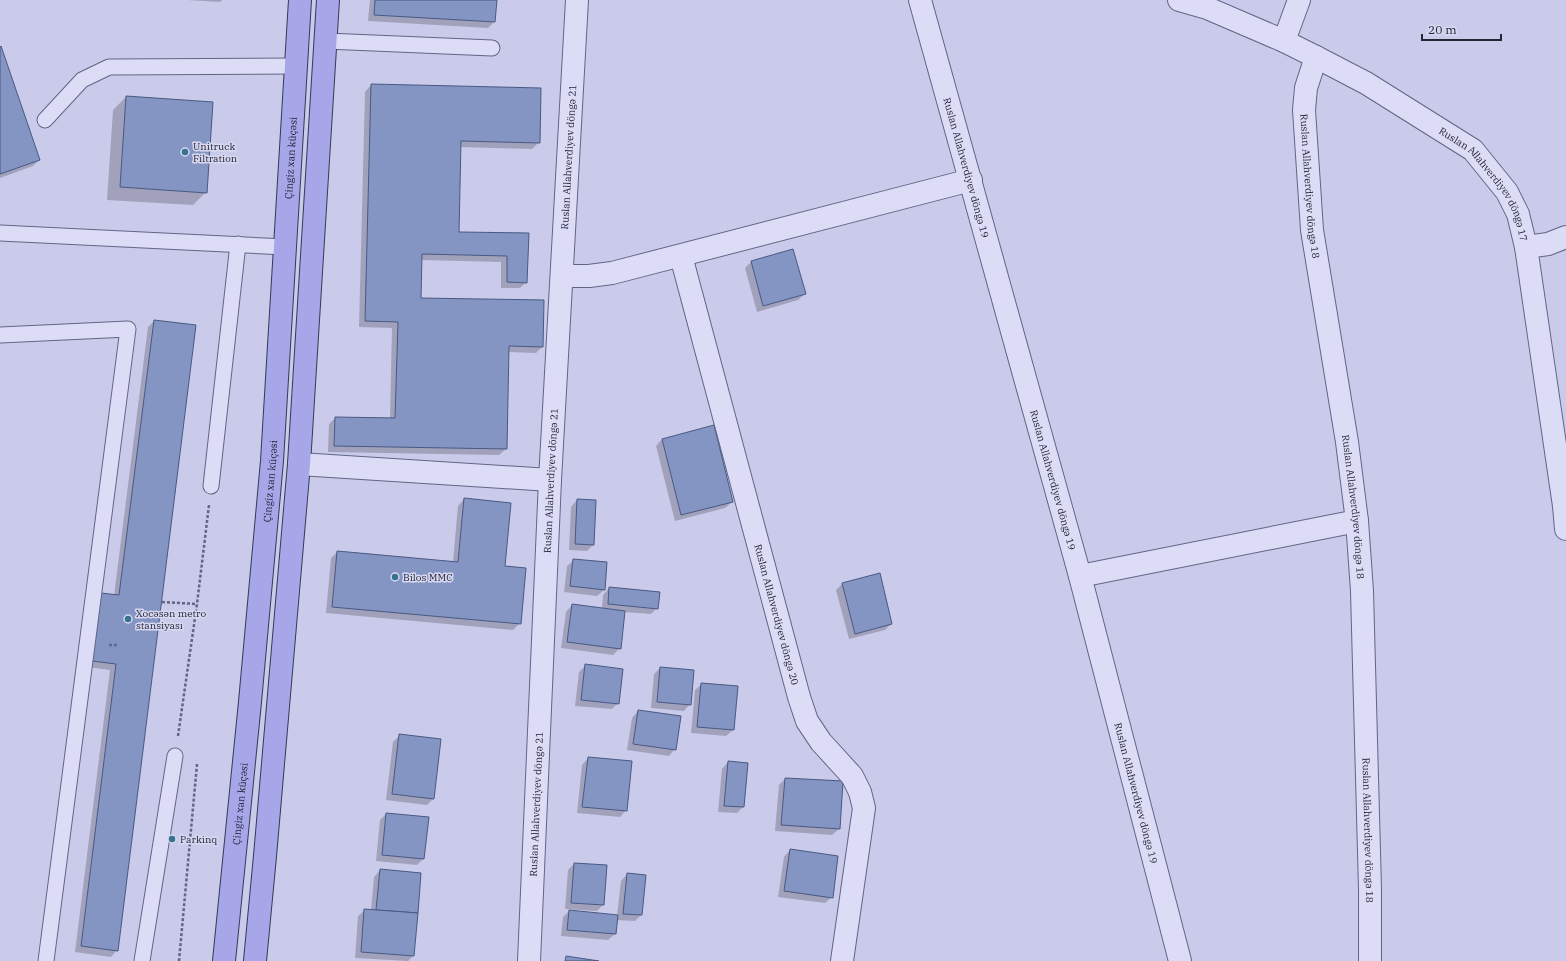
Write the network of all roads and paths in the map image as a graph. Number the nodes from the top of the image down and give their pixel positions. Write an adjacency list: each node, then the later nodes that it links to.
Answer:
1 (300, 0): 11 (main road, Çingiz xan küçəsi)
2 (328, 0): 7 (main road)
3 (577, 0): 20 (street, Ruslan Allahverdiyev döngə 21)
4 (920, 0): 13 (street, Ruslan Allahverdiyev döngə 19)
5 (1179, 0): 8 (street, Ruslan Allahverdiyev döngə 17)
6 (1299, 0): 8 (street)
7 (326, 41): 9 (lane); 22 (main road)
8 (1284, 41): 10 (street, Ruslan Allahverdiyev döngə 17)
9 (492, 48)
10 (1316, 56): 18 (street, Ruslan Allahverdiyev döngə 17); 25 (street, Ruslan Allahverdiyev döngə 18)
11 (296, 66): 12 (lane); 17 (main road, Çingiz xan küçəsi)
12 (45, 120)
13 (970, 180): 19 (street); 27 (street, Ruslan Allahverdiyev döngə 19)
14 (0, 233): 16 (lane)
15 (1566, 237): 18 (street)
16 (238, 244): 17 (lane); 24 (lane)
17 (285, 247): 34 (main road, Çingiz xan küçəsi)
18 (1526, 247): 26 (street, Ruslan Allahverdiyev döngə 17)
19 (681, 256): 20 (street); 37 (street, Ruslan Allahverdiyev döngə 20)
20 (562, 276): 23 (street, Ruslan Allahverdiyev döngə 21)
21 (0, 335): 31 (lane)
22 (299, 464): 23 (street); 35 (main road)
23 (550, 480): 36 (street, Ruslan Allahverdiyev döngə 21)
24 (211, 486): 29 (path)
25 (1357, 521): 27 (street); 39 (street, Ruslan Allahverdiyev döngə 18)
26 (1566, 529)
27 (1080, 576): 38 (street, Ruslan Allahverdiyev döngə 19)
28 (162, 602): 29 (path)
29 (197, 604): 30 (path)
30 (175, 756): 32 (lane); 33 (path)
31 (46, 961)
32 (142, 961)
33 (179, 961)
34 (224, 961)
35 (255, 961)
36 (529, 961)
37 (842, 961)
38 (1180, 961)
39 (1370, 961)

